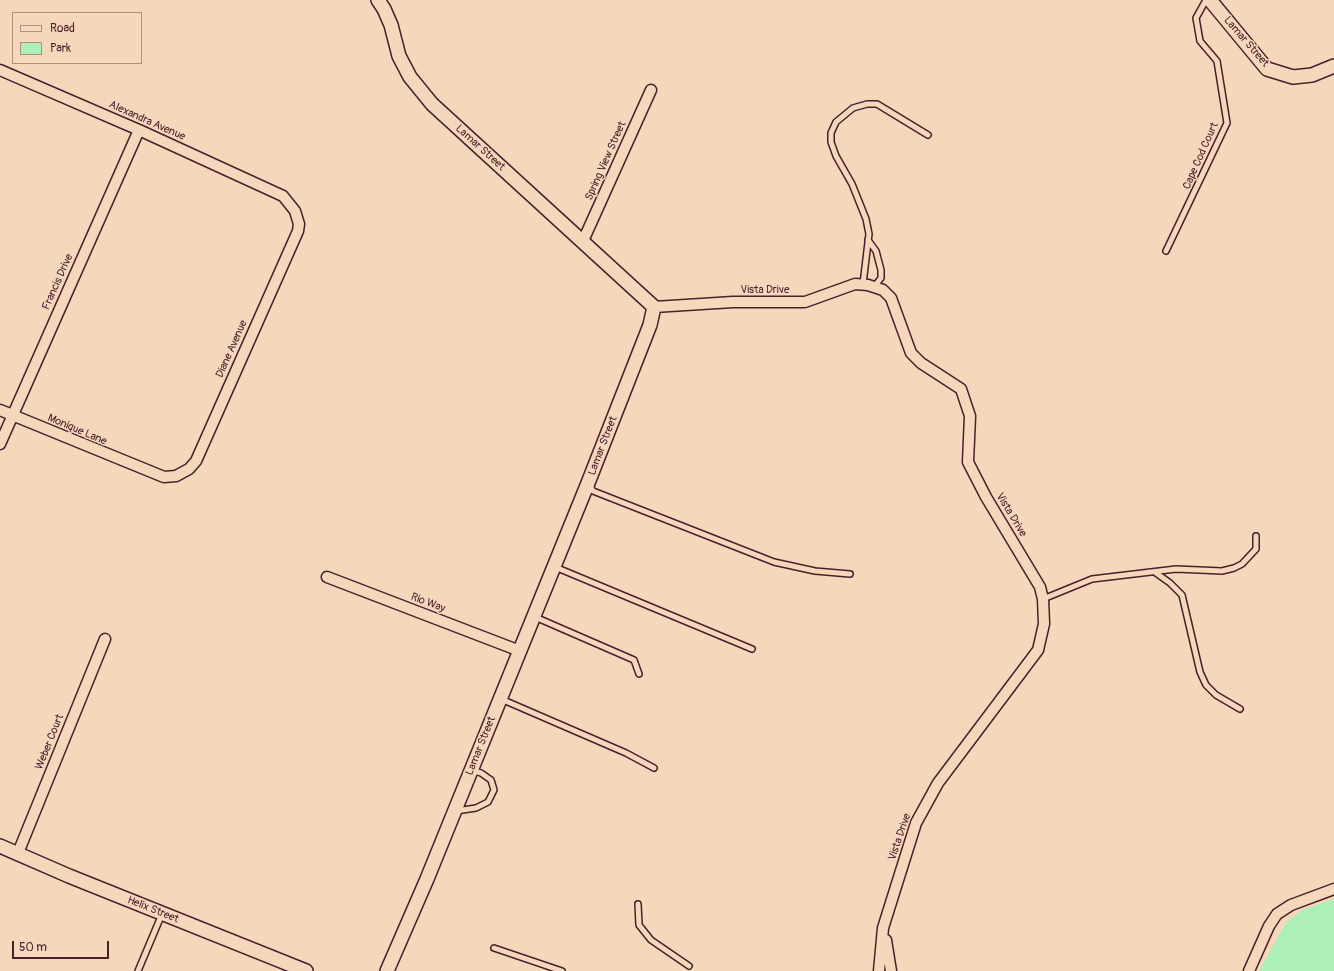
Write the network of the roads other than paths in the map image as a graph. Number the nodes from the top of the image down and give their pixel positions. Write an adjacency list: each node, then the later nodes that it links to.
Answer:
1 (378, 0): 11 (street, Lamar Street)
2 (1206, 0): 12 (lane, Cape Cod Court)
3 (1210, 0): 4 (street, Lamar Street)
4 (1334, 66)
5 (0, 70): 7 (street, Alexandra Avenue)
6 (651, 90): 11 (street, Spring View Street)
7 (139, 130): 9 (street, Alexandra Avenue); 17 (street, Francis Drive)
8 (928, 135): 10 (lane)
9 (283, 196): 19 (street, Diane Avenue)
10 (868, 240): 13 (lane); 14 (lane)
11 (583, 241): 15 (street, Lamar Street)
12 (1166, 251)
13 (863, 284): 14 (street, Vista Drive); 15 (street, Vista Drive)
14 (874, 287): 26 (street, Vista Drive)
15 (654, 307): 20 (street, Lamar Street)
16 (0, 410): 17 (street, Monique Lane)
17 (12, 416): 18 (street, Francis Drive); 19 (street, Monique Lane)
18 (0, 444)
19 (145, 471)
20 (588, 483): 22 (street, Lamar Street); 24 (lane)
21 (1256, 536): 23 (lane)
22 (554, 567): 27 (street, Lamar Street); 29 (lane)
23 (1156, 573): 26 (lane); 33 (lane)
24 (850, 574)
25 (327, 577): 30 (street, Rio Way)
26 (1043, 599): 42 (street, Vista Drive)
27 (534, 616): 30 (street, Lamar Street); 31 (lane)
28 (105, 639): 38 (street, Weber Court)
29 (752, 648)
30 (520, 651): 32 (street, Lamar Street)
31 (639, 674)
32 (500, 699): 34 (lane); 35 (street, Lamar Street)
33 (1240, 708)
34 (654, 768)
35 (471, 770): 36 (street, Lamar Street); 36 (lane)
36 (455, 811): 47 (street, Lamar Street)
37 (0, 846): 38 (street, Helix Street)
38 (18, 853): 41 (street, Helix Street)
39 (1334, 889): 51 (street)
40 (638, 904): 44 (lane)
41 (162, 913): 45 (lane); 46 (street, Helix Street)
42 (884, 928): 49 (street, Vista Drive); 50 (street)
43 (494, 948): 48 (lane)
44 (689, 966)
45 (138, 971)
46 (306, 971)
47 (387, 971)
48 (562, 971)
49 (879, 971)
50 (891, 971)
51 (1249, 971)

